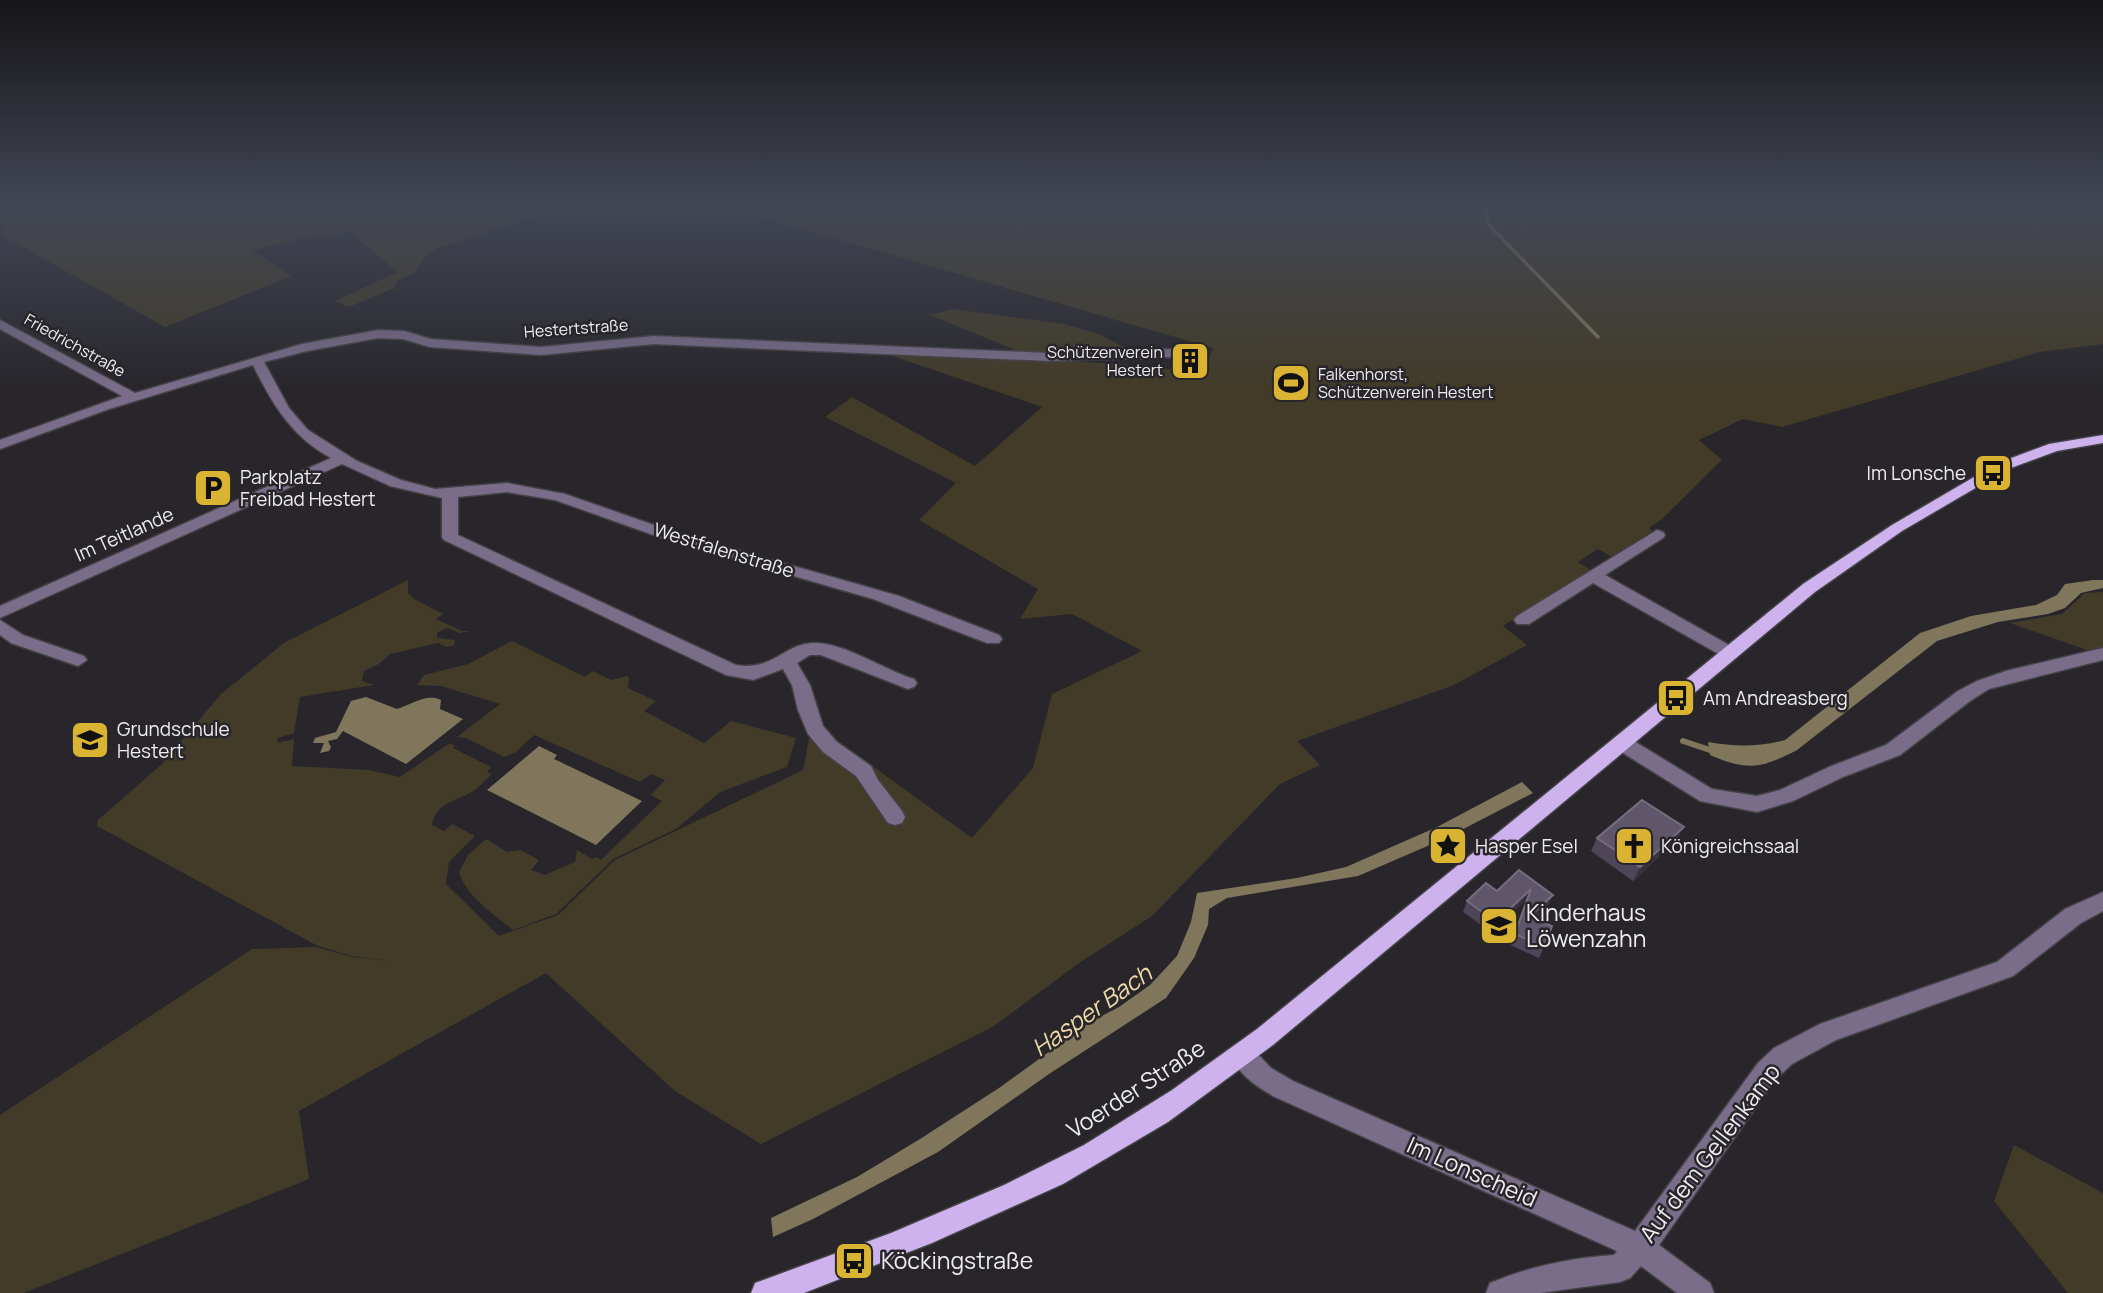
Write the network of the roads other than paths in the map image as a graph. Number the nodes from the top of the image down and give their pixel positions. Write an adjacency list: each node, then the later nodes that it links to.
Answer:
1 (0, 324): 4 (street, Friedrichstraße)
2 (1173, 353): 3 (street, Hestertstraße)
3 (257, 360): 4 (street, Hestertstraße); 7 (street, Westfalenstraße)
4 (133, 397): 6 (street, Hestertstraße)
5 (2103, 439): 15 (main road)
6 (0, 445)
7 (342, 459): 8 (street, Westfalenstraße); 11 (street, Im Teitlande)
8 (450, 494): 14 (street, Westfalenstraße); 18 (street)
9 (1657, 535): 10 (street)
10 (1594, 576): 12 (street); 15 (street)
11 (0, 613)
12 (1523, 620)
13 (0, 626): 17 (street)
14 (993, 639)
15 (1730, 653): 20 (main road)
16 (2103, 654): 20 (street)
17 (78, 660)
18 (787, 662): 19 (street); 21 (street)
19 (908, 682)
20 (1622, 743): 23 (main road, Voerder Straße)
21 (895, 817)
22 (2103, 901): 24 (street, Auf dem Gellenkamp)
23 (1242, 1055): 24 (street, Im Lonscheid); 25 (main road, Voerder Straße)
24 (1640, 1248): 26 (street, Auf dem Gellenkamp); 27 (street, Im Lonscheid)
25 (765, 1293)
26 (1500, 1293)
27 (1700, 1293)

